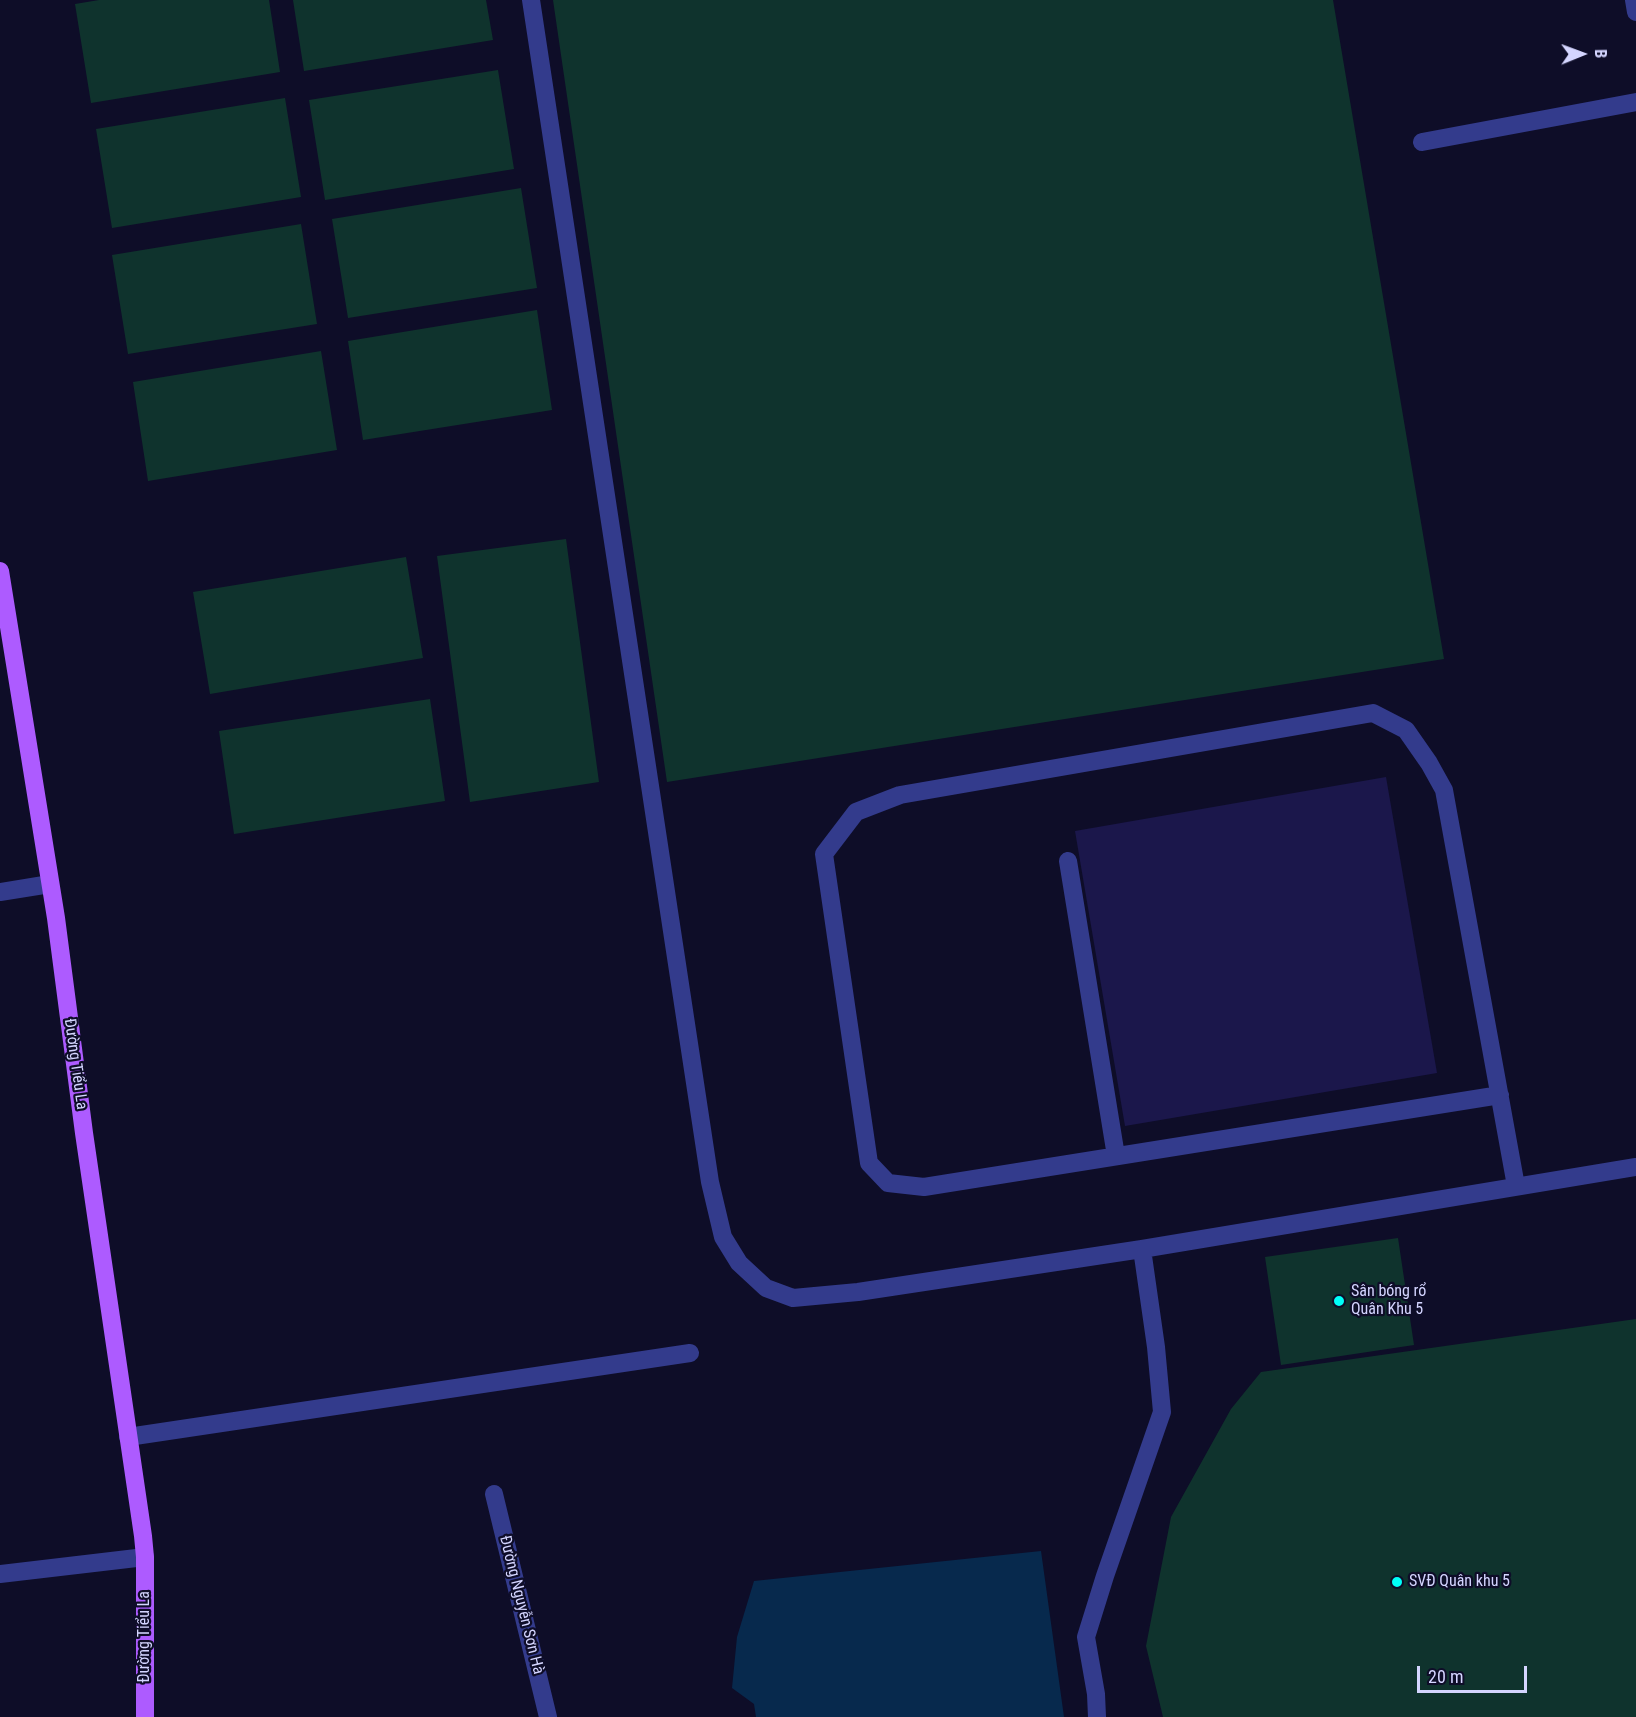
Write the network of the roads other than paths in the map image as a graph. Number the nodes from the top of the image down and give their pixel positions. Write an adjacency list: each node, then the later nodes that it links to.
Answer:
1 (531, 0): 14 (street)
2 (1634, 0): 3 (street)
3 (1636, 12)
4 (1636, 102): 5 (street)
5 (1422, 142)
6 (0, 571): 8 (main road, Đường Tiểu La)
7 (1068, 861): 11 (street)
8 (50, 884): 9 (street); 16 (main road, Đường Tiểu La)
9 (0, 892)
10 (1500, 1095): 11 (street); 11 (street); 13 (street)
11 (1116, 1156)
12 (1636, 1167): 13 (street)
13 (1516, 1186): 14 (street)
14 (1142, 1249): 22 (street)
15 (690, 1353): 16 (street)
16 (128, 1437): 18 (main road, Đường Tiểu La)
17 (494, 1494): 21 (street, Đường Nguyễn Sơn Hà)
18 (145, 1557): 19 (street); 20 (main road, Đường Tiểu La)
19 (0, 1574)
20 (145, 1717)
21 (548, 1717)
22 (1097, 1717)

